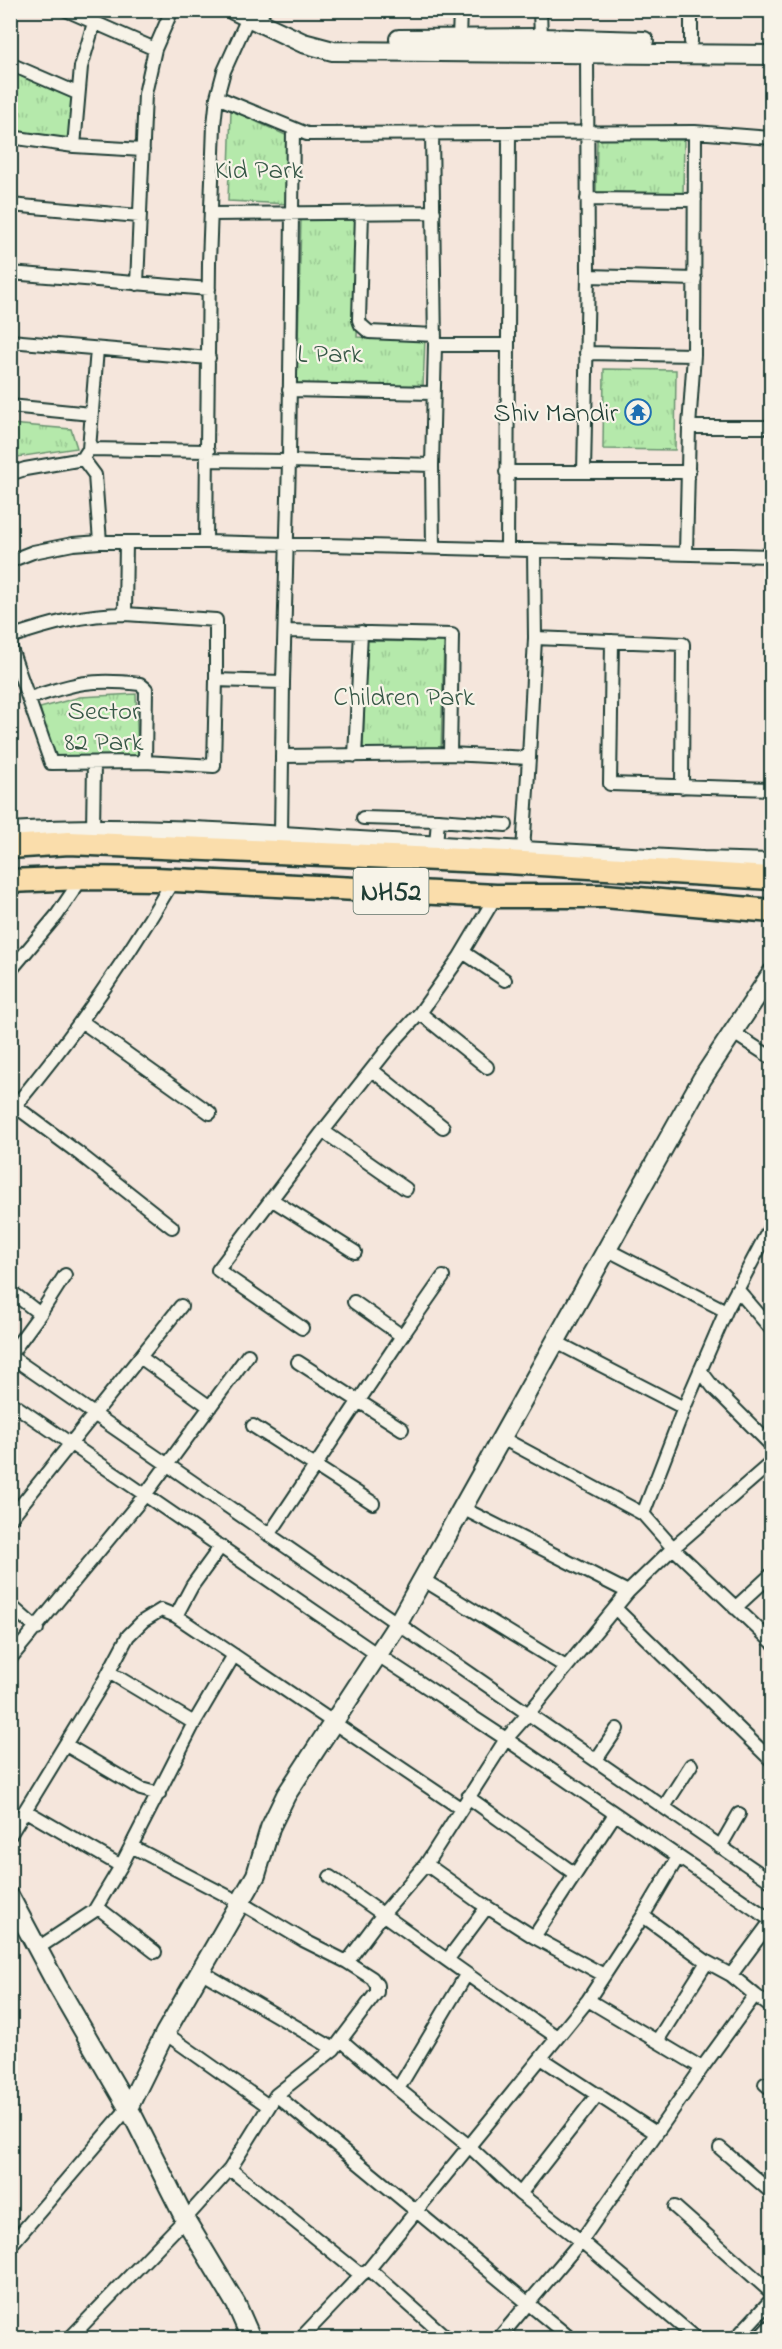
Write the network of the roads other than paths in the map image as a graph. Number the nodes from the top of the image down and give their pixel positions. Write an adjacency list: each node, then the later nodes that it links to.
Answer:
1 (66, 10): 7 (street)
2 (172, 10): 12 (street)
3 (460, 10): 9 (street)
4 (540, 10): 8 (street)
5 (691, 10): 10 (street)
6 (253, 12): 9 (street); 13 (street); 17 (street)
7 (94, 23): 12 (street); 16 (street)
8 (541, 38): 9 (street); 10 (street)
9 (459, 39)
10 (691, 42): 11 (street)
11 (771, 43)
12 (155, 49): 26 (street)
13 (587, 52): 14 (street); 20 (street)
14 (771, 55)
15 (10, 64): 16 (street)
16 (78, 93): 25 (street)
17 (217, 97): 18 (street); 33 (street)
18 (293, 130): 19 (street); 30 (street)
19 (432, 132): 22 (street); 32 (street)
20 (588, 132): 21 (street); 22 (street); 27 (street)
21 (695, 132): 24 (street); 28 (street)
22 (509, 133): 42 (street)
23 (10, 137): 25 (street)
24 (771, 138)
25 (74, 146): 26 (street)
26 (143, 150): 34 (street)
27 (587, 199): 28 (street); 36 (street)
28 (695, 200): 37 (street)
29 (10, 205): 34 (street)
30 (293, 212): 31 (street); 33 (street); 47 (street)
31 (362, 212): 32 (street); 40 (street)
32 (434, 212): 40 (street)
33 (212, 214): 39 (street)
34 (139, 216): 38 (street)
35 (10, 273): 38 (street)
36 (588, 276): 37 (street); 44 (street)
37 (695, 279): 45 (street)
38 (137, 284): 39 (street)
39 (209, 289): 46 (street)
40 (435, 340): 42 (street); 48 (street)
41 (10, 341): 43 (street)
42 (507, 345): 57 (street)
43 (97, 349): 46 (street); 50 (street)
44 (586, 354): 45 (street); 58 (street)
45 (694, 355): 51 (street)
46 (209, 357): 54 (street)
47 (289, 390): 48 (street); 55 (street)
48 (433, 393): 56 (street)
49 (10, 406): 50 (street)
50 (91, 414): 53 (street)
51 (689, 427): 52 (street); 59 (street)
52 (771, 427)
53 (86, 454): 54 (street); 60 (street); 61 (street)
54 (208, 456): 55 (street); 63 (street)
55 (289, 461): 56 (street); 64 (street)
56 (432, 465): 65 (street)
57 (506, 472): 58 (street); 66 (street)
58 (584, 472): 59 (street)
59 (689, 472): 68 (street)
60 (10, 474)
61 (100, 542): 62 (street); 70 (street)
62 (126, 542): 63 (street); 71 (street)
63 (206, 542): 64 (street)
64 (288, 544): 65 (street); 72 (street)
65 (433, 548): 66 (street)
66 (507, 549): 67 (street)
67 (534, 550): 68 (street); 75 (street)
68 (686, 554): 69 (street)
69 (771, 556)
70 (10, 561)
71 (125, 614): 74 (street); 78 (street)
72 (286, 631): 73 (street); 79 (street)
73 (361, 632): 81 (street); 83 (street)
74 (10, 637)
75 (535, 638): 76 (street); 84 (street)
76 (612, 641): 87 (street); 87 (street)
77 (10, 646): 80 (street)
78 (216, 680): 79 (street); 85 (street)
79 (283, 682): 82 (street)
80 (30, 698): 85 (street); 86 (street)
81 (450, 754): 83 (street); 84 (street)
82 (282, 756): 83 (street); 94 (street)
83 (356, 756)
84 (529, 758): 97 (street)
85 (145, 762): 86 (street)
86 (94, 763): 92 (street)
87 (682, 787): 88 (street)
88 (771, 789)
89 (363, 818): 90 (street)
90 (438, 820): 91 (street); 95 (street)
91 (506, 825)
92 (93, 829): 93 (street); 94 (street)
93 (10, 832)
94 (281, 836): 95 (street)
95 (436, 846): 97 (street)
96 (10, 847): 100 (highway, NH52)
97 (523, 851): 98 (street)
98 (771, 863)
99 (82, 878): 101 (highway, NH52); 102 (highway, NH52); 106 (street)
100 (771, 878)
101 (174, 879): 103 (highway, NH52); 110 (street)
102 (10, 881)
103 (496, 896): 104 (highway, NH52); 105 (street)
104 (771, 911)
105 (463, 952): 108 (street); 109 (street)
106 (10, 971)
107 (771, 973): 111 (street)
108 (505, 980)
109 (420, 1013): 113 (street); 114 (street)
110 (81, 1021): 115 (street); 116 (street)
111 (732, 1032): 112 (street); 123 (street)
112 (771, 1058)
113 (487, 1067)
114 (372, 1070): 117 (street); 118 (street)
115 (13, 1109): 122 (street)
116 (210, 1113)
117 (443, 1127)
118 (323, 1131): 119 (street); 120 (street)
119 (406, 1189)
120 (271, 1199): 124 (street); 133 (street)
121 (771, 1224): 127 (street)
122 (172, 1227)
123 (606, 1249): 131 (street); 136 (street)
124 (356, 1252)
125 (66, 1275): 132 (street)
126 (443, 1276): 135 (street)
127 (737, 1289): 131 (street); 134 (street)
128 (13, 1293): 132 (street)
129 (354, 1302): 135 (street)
130 (181, 1305): 139 (street)
131 (726, 1311): 141 (street)
132 (40, 1314): 137 (street)
133 (302, 1328)
134 (771, 1330)
135 (402, 1336): 143 (street)
136 (554, 1341): 145 (street); 149 (street)
137 (10, 1355): 146 (street)
138 (248, 1355): 144 (street)
139 (140, 1357): 144 (street); 146 (street)
140 (298, 1362): 143 (street)
141 (700, 1370): 145 (street); 151 (street)
142 (10, 1402): 150 (street)
143 (357, 1402): 148 (street); 154 (street)
144 (210, 1407): 153 (street)
145 (684, 1408): 158 (street)
146 (94, 1413): 150 (street); 153 (street)
147 (253, 1426): 154 (street)
148 (402, 1429)
149 (500, 1437): 157 (street); 158 (street)
150 (70, 1444): 155 (street); 159 (street)
151 (771, 1446)
152 (771, 1461): 162 (street)
153 (169, 1464): 155 (street); 160 (street)
154 (313, 1466): 156 (street); 160 (street)
155 (146, 1495): 161 (street); 171 (street)
156 (373, 1503)
157 (462, 1508): 164 (street); 165 (street)
158 (643, 1514): 162 (street)
159 (10, 1519)
160 (269, 1535): 170 (street)
161 (221, 1546): 169 (street); 174 (street)
162 (673, 1548): 165 (street); 168 (street)
163 (771, 1574): 168 (street)
164 (422, 1579): 170 (street); 176 (street)
165 (628, 1592): 167 (street)
166 (10, 1605): 171 (street)
167 (615, 1608): 176 (street); 185 (street)
168 (735, 1608): 172 (street)
169 (176, 1616): 173 (street); 177 (street)
170 (397, 1625): 174 (street); 178 (street)
171 (37, 1629): 175 (street)
172 (771, 1642)
173 (234, 1655): 179 (street); 180 (street)
174 (378, 1655): 179 (street); 182 (street)
175 (10, 1659)
176 (566, 1666): 178 (street)
177 (109, 1672): 180 (street); 183 (street)
178 (529, 1713): 182 (street); 184 (street)
179 (334, 1722): 190 (street); 204 (street)
180 (194, 1723): 187 (street)
181 (617, 1729): 184 (street)
182 (506, 1739): 188 (street); 192 (street)
183 (66, 1745): 187 (street); 191 (street)
184 (596, 1760): 189 (street)
185 (771, 1761)
186 (691, 1765): 189 (street)
187 (159, 1794): 195 (street)
188 (468, 1797): 190 (street); 200 (street)
189 (663, 1807): 196 (street)
190 (460, 1808): 198 (street)
191 (26, 1812): 194 (street); 199 (street)
192 (615, 1814): 197 (street); 200 (street)
193 (740, 1814): 196 (street)
194 (10, 1835)
195 (131, 1846): 199 (street); 204 (street)
196 (720, 1847): 202 (street)
197 (678, 1857): 208 (street); 218 (street)
198 (426, 1863): 206 (street); 207 (street)
199 (121, 1866): 205 (street)
200 (575, 1874): 209 (street)
201 (330, 1877): 207 (street)
202 (771, 1882)
203 (10, 1897): 210 (street)
204 (241, 1903): 213 (street); 215 (street)
205 (97, 1907): 210 (street); 211 (street)
206 (486, 1907): 209 (street); 212 (street)
207 (383, 1914): 212 (street); 213 (street)
208 (643, 1916): 214 (street); 216 (street)
209 (534, 1937): 216 (street)
210 (38, 1948): 232 (street)
211 (155, 1953)
212 (448, 1959): 217 (street)
213 (347, 1962): 225 (street)
214 (707, 1962): 218 (street); 224 (street)
215 (202, 1972): 222 (street); 225 (street)
216 (602, 1974): 220 (street)
217 (466, 1975): 223 (street); 228 (street)
218 (732, 1975): 219 (street)
219 (754, 1995): 221 (street); 227 (street)
220 (588, 2000): 223 (street); 224 (street)
221 (771, 2008)
222 (165, 2033): 231 (street); 232 (street)
223 (557, 2037): 226 (street)
224 (657, 2041): 227 (street)
225 (338, 2045): 228 (street); 229 (street)
226 (541, 2058): 230 (street); 234 (street)
227 (702, 2068): 233 (street)
228 (398, 2089): 234 (street)
229 (276, 2094): 231 (street); 240 (street)
230 (598, 2094): 233 (street); 238 (street)
231 (267, 2105): 236 (street)
232 (128, 2108): 241 (street); 243 (street)
233 (656, 2133): 242 (street)
234 (470, 2147): 238 (street); 240 (street)
235 (720, 2148): 237 (street)
236 (230, 2169): 241 (street); 244 (street)
237 (771, 2193)
238 (520, 2194): 242 (street)
239 (675, 2207): 245 (street)
240 (418, 2211): 244 (street); 247 (street)
241 (185, 2219): 249 (street); 250 (street)
242 (581, 2241): 247 (street); 255 (street)
243 (10, 2246)
244 (365, 2272): 251 (street); 252 (street)
245 (771, 2293)
246 (771, 2299): 256 (street)
247 (528, 2304): 253 (street); 254 (street)
248 (771, 2324): 257 (street)
249 (70, 2338)
250 (251, 2338)
251 (301, 2338)
252 (447, 2338)
253 (499, 2338)
254 (570, 2338)
255 (696, 2338)
256 (736, 2338)
257 (759, 2338)

